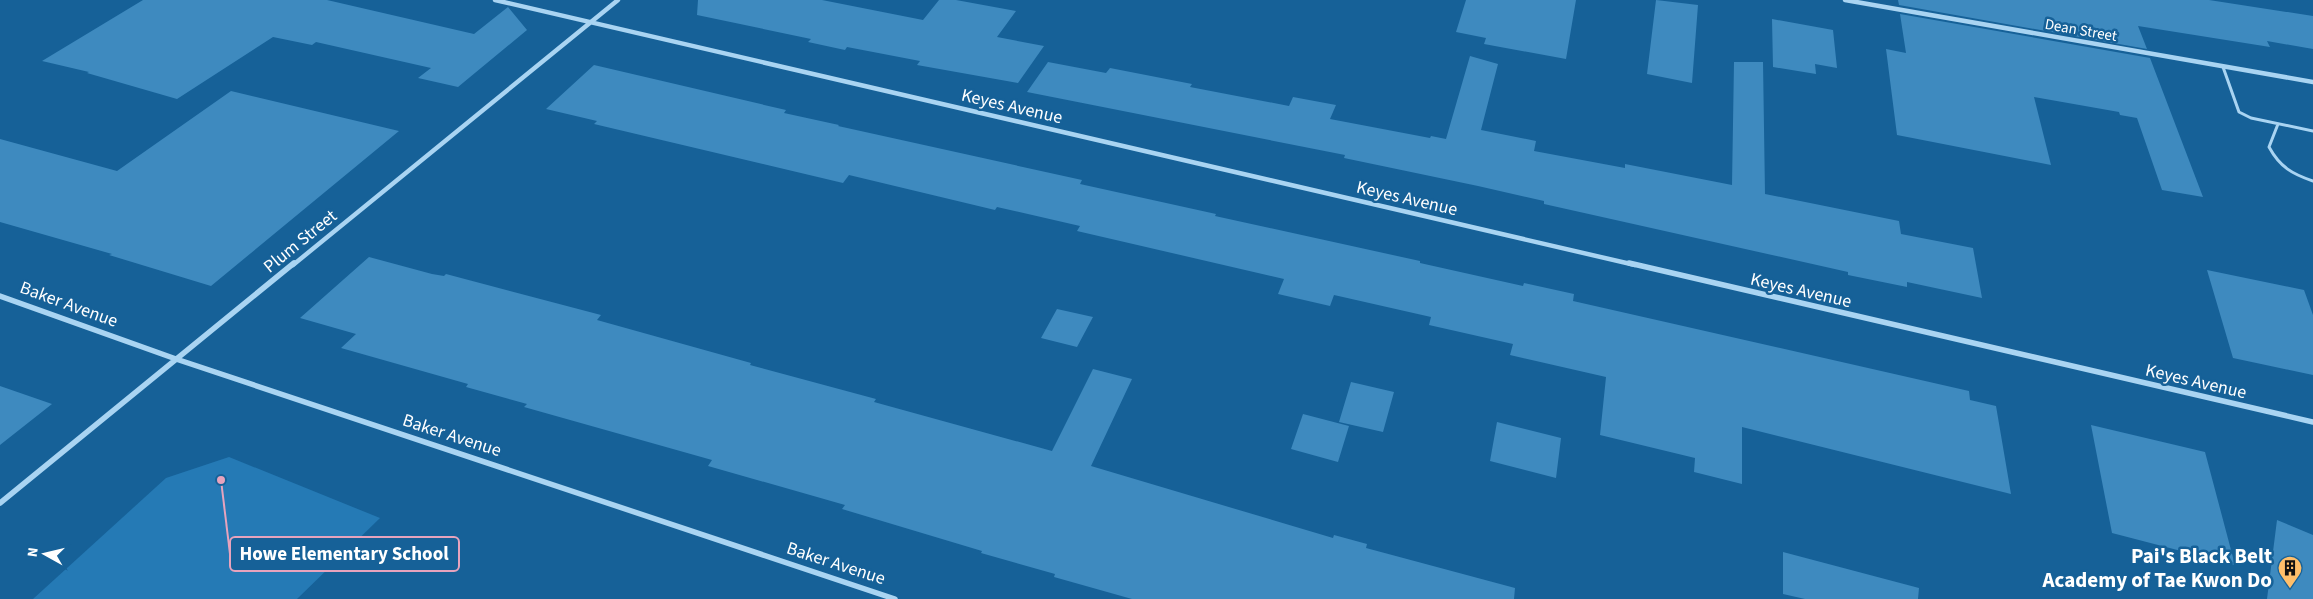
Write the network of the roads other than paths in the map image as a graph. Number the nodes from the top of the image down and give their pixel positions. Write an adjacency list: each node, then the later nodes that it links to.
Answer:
1 (495, 0): 4 (street, Keyes Avenue)
2 (618, 0): 4 (street, Plum Street)
3 (1845, 0): 5 (street, Dean Street)
4 (591, 23): 11 (street, Plum Street); 12 (street, Keyes Avenue)
5 (2223, 66): 6 (street, Dean Street); 7 (lane)
6 (2313, 82)
7 (2278, 124): 8 (lane); 9 (lane)
8 (2313, 131)
9 (2313, 181)
10 (0, 296): 11 (street, Baker Avenue)
11 (176, 359): 13 (street, Plum Street); 14 (street, Baker Avenue)
12 (2313, 422)
13 (0, 503)
14 (895, 599)

